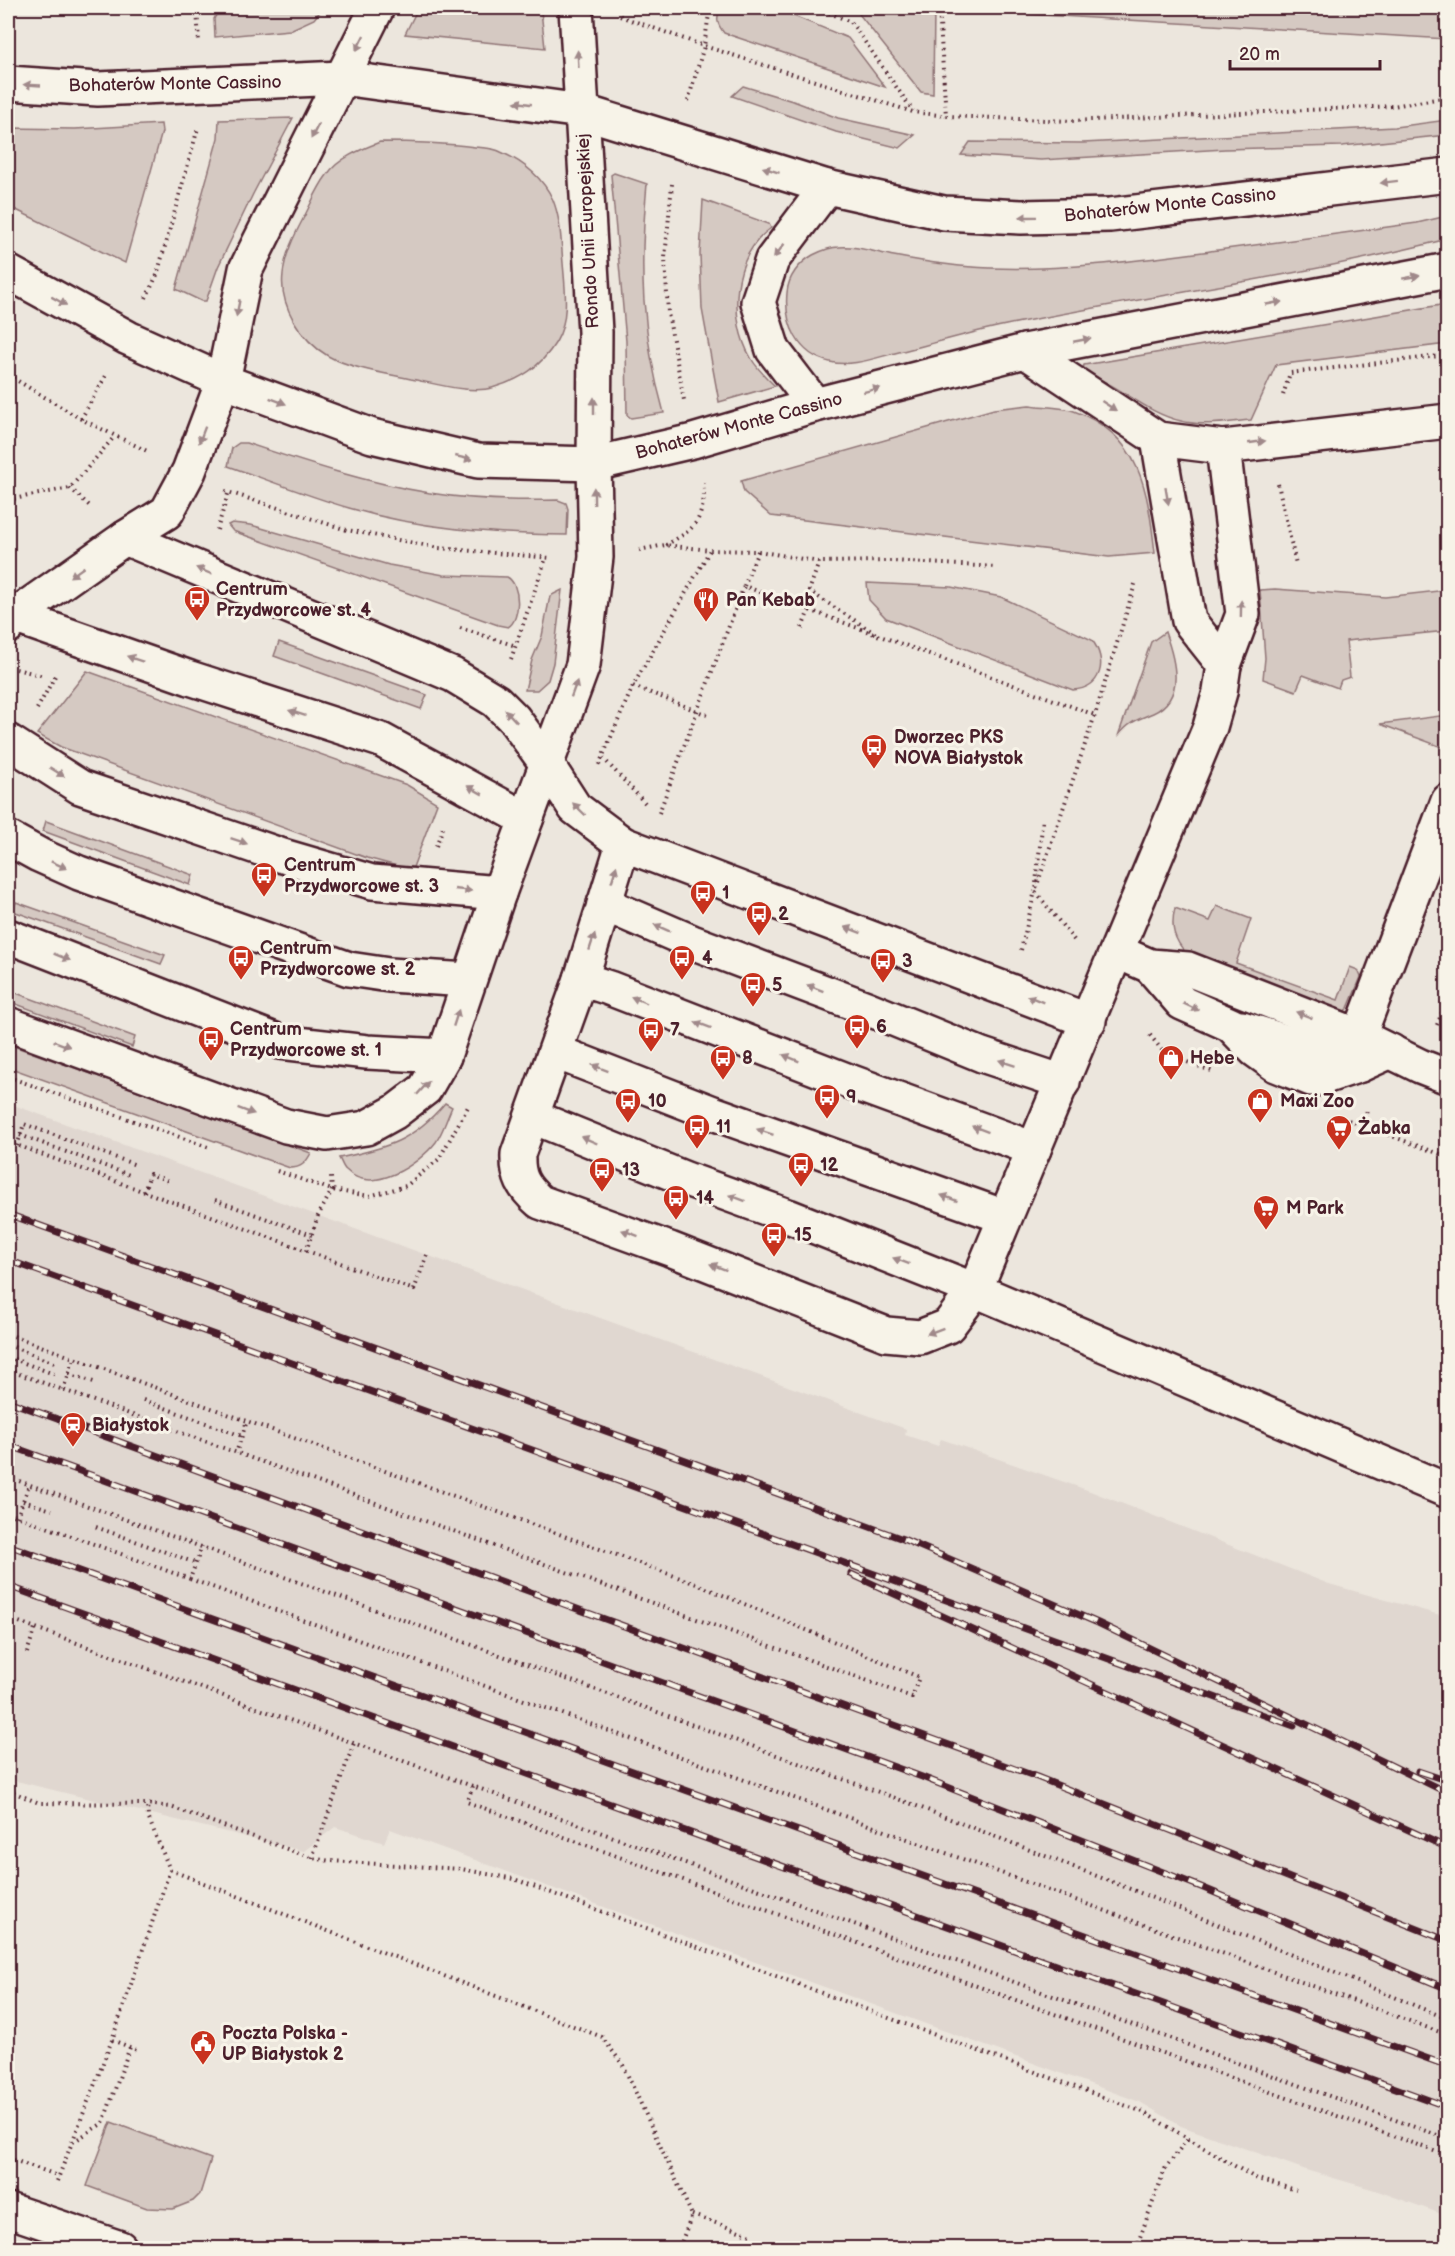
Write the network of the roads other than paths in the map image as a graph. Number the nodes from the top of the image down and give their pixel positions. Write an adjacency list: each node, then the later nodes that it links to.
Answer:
1 (377, 8): 3 (street, one-way to 3)
2 (576, 8): 5 (street, one-way to 2)
3 (342, 78): 4 (street, Bohaterów Monte Cassino, one-way to 4); 5 (street, Rondo Unii Europejskiej, one-way to 3); 11 (street, one-way to 11)
4 (8, 83)
5 (581, 111): 7 (street, Bohaterów Monte Cassino, one-way to 5); 16 (street, Rondo Unii Europejskiej, one-way to 5)
6 (1448, 175): 7 (street, Bohaterów Monte Cassino, one-way to 7)
7 (827, 187): 12 (street, one-way to 12)
8 (1448, 270): 10 (street, Bohaterów Monte Cassino, one-way to 8)
9 (8, 272): 11 (street, one-way to 11)
10 (1025, 351): 12 (street, Bohaterów Monte Cassino, one-way to 10); 14 (street, one-way to 14)
11 (223, 381): 16 (street, one-way to 16); 17 (street, one-way to 17)
12 (815, 405): 16 (street, Bohaterów Monte Cassino)
13 (1448, 421): 15 (street, one-way to 13)
14 (1158, 439): 15 (street); 19 (street, one-way to 19)
15 (1223, 447): 19 (street, one-way to 15)
16 (594, 464): 21 (street, Rondo Unii Europejskiej, one-way to 16)
17 (125, 538): 18 (street, one-way to 18); 21 (street, one-way to 17)
18 (10, 619): 23 (street, one-way to 18)
19 (1224, 664): 29 (street)
20 (8, 741): 26 (street, one-way to 26)
21 (546, 763): 23 (street, Rondo Unii Europejskiej); 25 (street, one-way to 21)
22 (1448, 801): 35 (street)
23 (526, 819): 26 (street, Rondo Unii Europejskiej)
24 (8, 838): 32 (street, one-way to 32)
25 (623, 844): 27 (street, one-way to 25); 33 (street, one-way to 25)
26 (499, 893): 32 (street, Rondo Unii Europejskiej)
27 (604, 904): 31 (street, one-way to 27); 39 (street, one-way to 27)
28 (8, 936): 37 (street, one-way to 37)
29 (1118, 952): 30 (street); 33 (street)
30 (1150, 966): 35 (street, one-way to 30); 35 (street, one-way to 35)
31 (580, 979): 36 (street); 41 (street, one-way to 31)
32 (468, 980): 37 (street, Rondo Unii Europejskiej, one-way to 32)
33 (1089, 1021): 39 (street)
34 (8, 1024): 37 (street, Rondo Unii Europejskiej, one-way to 37)
35 (1359, 1051): 38 (street)
36 (556, 1052): 40 (street); 42 (street, one-way to 36)
37 (444, 1056)
38 (1448, 1077)
39 (1063, 1082): 41 (street)
40 (533, 1117): 43 (street, one-way to 40); 43 (street, one-way to 40)
41 (1034, 1149): 42 (street)
42 (1005, 1217): 43 (street)
43 (975, 1290): 44 (street)
44 (1448, 1491)
45 (8, 2210): 46 (street)
46 (120, 2248)

